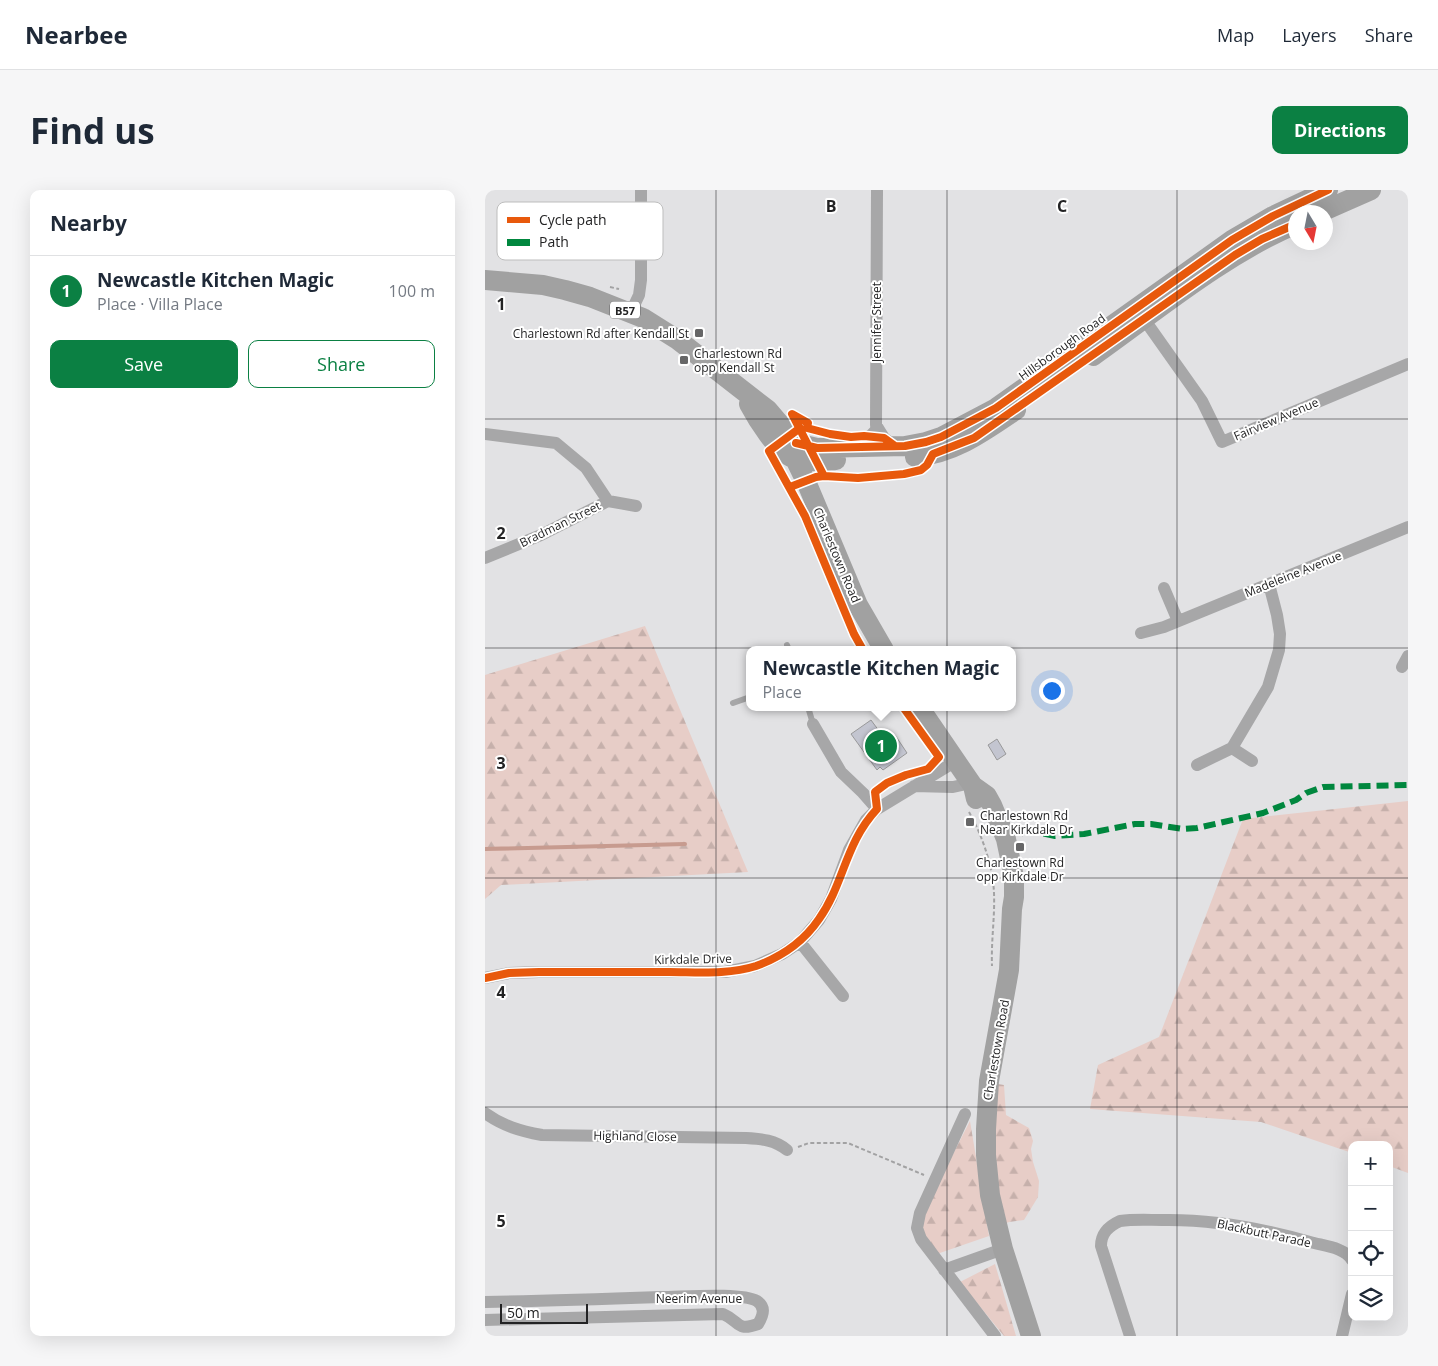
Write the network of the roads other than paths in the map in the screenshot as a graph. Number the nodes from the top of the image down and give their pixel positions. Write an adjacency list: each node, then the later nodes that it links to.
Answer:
1 (877, 190): 11 (street, Jennifer Street)
2 (1328, 190): 14 (main road, Hillsborough Road)
3 (1371, 190): 4 (main road)
4 (1333, 207)
5 (1288, 227): 9 (main road)
6 (641, 260): 8 (street)
7 (485, 280): 8 (main road, Charlestown Road / B57)
8 (631, 312): 13 (main road, Charlestown Road / B57)
9 (1145, 319): 10 (street, Fairview Avenue); 13 (main road)
10 (1408, 364)
11 (876, 425): 13 (lane); 14 (street)
12 (485, 434): 15 (street, Bradman Street)
13 (797, 441): 14 (main road, Hillsborough Road); 23 (main road, Charlestown Road)
14 (895, 446)
15 (608, 501): 16 (street, Bradman Street); 18 (street, Bradman Street)
16 (636, 506)
17 (1408, 526): 19 (street, Madeleine Avenue)
18 (485, 558)
19 (1269, 584): 21 (street, Madeleine Avenue); 29 (street)
20 (1164, 588): 21 (street)
21 (1179, 621): 22 (street, Madeleine Avenue)
22 (1141, 633)
23 (881, 646)
24 (746, 698): 25 (lane)
25 (733, 703)
26 (809, 711): 28 (lane)
27 (922, 711): 31 (main road, Charlestown Road)
28 (813, 724): 35 (street)
29 (1232, 748): 30 (street); 32 (street)
30 (1252, 761)
31 (956, 762): 33 (main road, Charlestown Road); 34 (street, Kirkdale Drive)
32 (1197, 765)
33 (972, 784): 34 (street); 42 (main road, Charlestown Road)
34 (914, 786): 35 (street, Kirkdale Drive)
35 (877, 809): 36 (street, Kirkdale Drive)
36 (800, 942): 37 (street, Kirkdale Drive); 38 (street)
37 (485, 978)
38 (843, 996)
39 (485, 1113): 41 (street, Highland Close)
40 (965, 1114): 44 (street)
41 (787, 1150)
42 (1003, 1249): 44 (street); 49 (main road, Charlestown Road)
43 (1348, 1255): 50 (street, Blackbutt Parade)
44 (944, 1270): 48 (street)
45 (485, 1302): 47 (street, Neerim Avenue)
46 (1348, 1311): 51 (street)
47 (485, 1320)
48 (995, 1336)
49 (1031, 1336)
50 (1130, 1336)
51 (1342, 1336)

